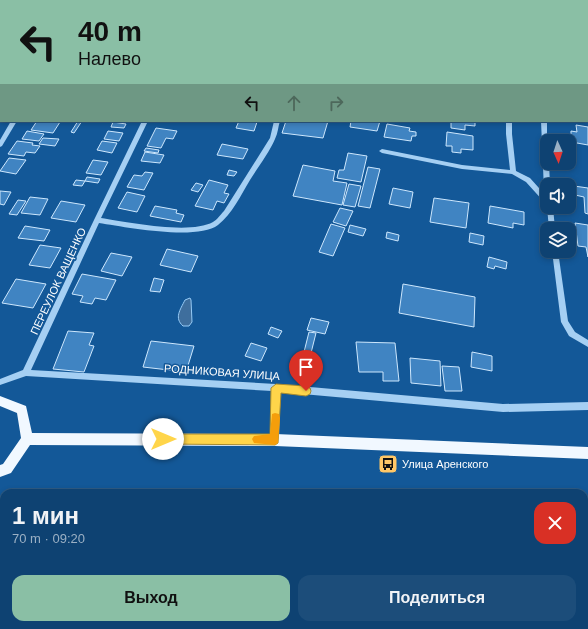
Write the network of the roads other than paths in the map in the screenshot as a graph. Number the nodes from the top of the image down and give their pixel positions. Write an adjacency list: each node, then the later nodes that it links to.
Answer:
1 (13, 122): 6 (street)
2 (145, 122): 11 (street)
3 (277, 122): 11 (street, ПЕРЕУЛОК ВАЩЕНКО)
4 (509, 122): 8 (street)
5 (544, 122): 9 (street)
6 (0, 145)
7 (382, 151): 8 (street)
8 (513, 172): 10 (street)
9 (546, 178)
10 (540, 193)
11 (97, 220): 14 (street, ПЕРЕУЛОК ВАЩЕНКО)
12 (556, 258): 13 (street)
13 (588, 344)
14 (26, 373): 15 (street, РОДНИКОВАЯ УЛИЦА); 16 (street, РОДНИКОВАЯ УЛИЦА)
15 (0, 382)
16 (276, 388): 18 (street, РОДНИКОВАЯ УЛИЦА); 20 (street)
17 (0, 402): 19 (main road)
18 (588, 406)
19 (27, 438): 20 (main road); 22 (main road)
20 (275, 440): 21 (main road)
21 (588, 453)
22 (0, 471)

